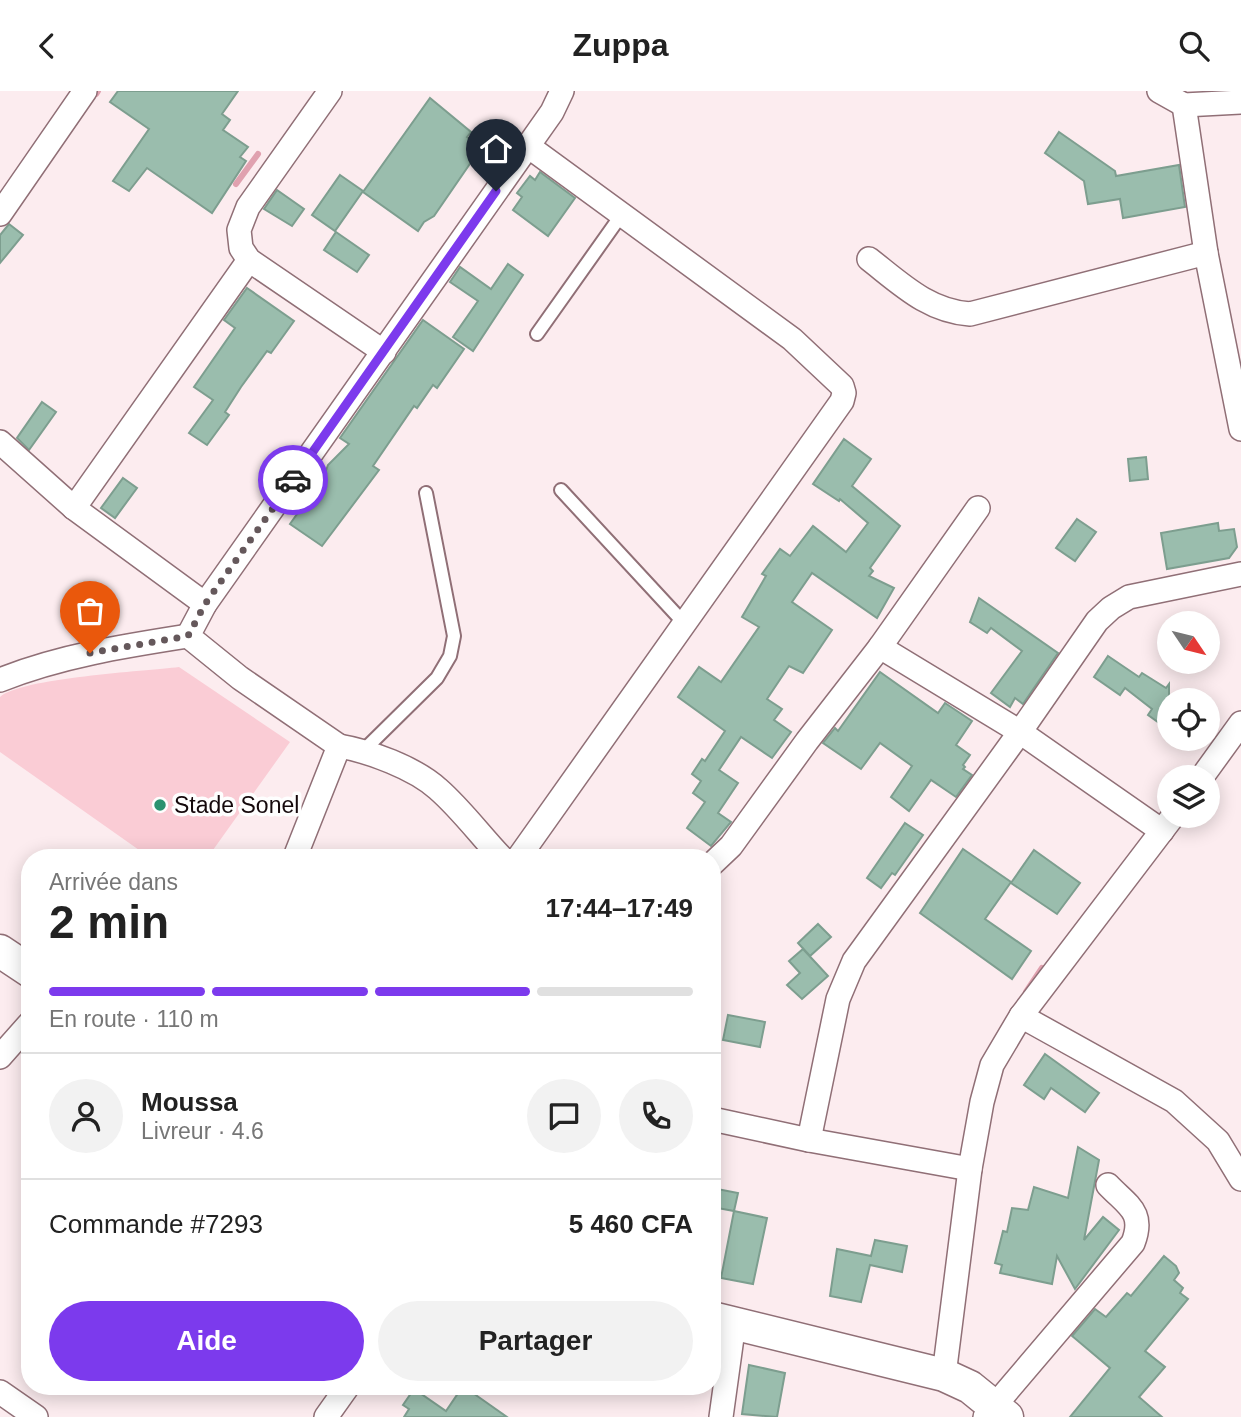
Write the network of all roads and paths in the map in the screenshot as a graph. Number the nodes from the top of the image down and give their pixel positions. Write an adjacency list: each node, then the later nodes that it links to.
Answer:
1 (85, 91): 8 (street)
2 (330, 91): 12 (street)
3 (562, 91): 7 (street)
4 (1159, 91): 6 (street)
5 (1241, 102): 6 (street)
6 (1184, 105): 10 (street)
7 (528, 146): 9 (street); 14 (street)
8 (0, 214)
9 (622, 214): 13 (lane); 23 (street)
10 (1206, 253): 11 (street); 15 (street)
11 (869, 259)
12 (249, 260): 14 (street); 19 (street)
13 (537, 334)
14 (384, 352): 22 (street)
15 (1241, 429)
16 (0, 442): 19 (street)
17 (561, 490): 23 (lane)
18 (426, 493): 30 (lane)
19 (74, 508): 22 (street)
20 (978, 508): 25 (street)
21 (1241, 574): 28 (street)
22 (205, 604): 24 (street)
23 (684, 624): 36 (street)
24 (188, 636): 26 (street); 29 (street)
25 (880, 647): 28 (street); 37 (street)
26 (0, 680)
27 (1241, 723): 31 (street)
28 (1020, 732): 32 (street); 44 (street)
29 (339, 746): 30 (street); 34 (street)
30 (364, 750): 35 (street)
31 (1211, 765)
32 (1157, 816)
33 (1164, 828): 40 (street)
34 (298, 849)
35 (494, 849)
36 (525, 849)
37 (721, 855)
38 (0, 951): 39 (main road)
39 (21, 965)
40 (1021, 1016): 45 (street); 46 (street)
41 (21, 1033): 42 (street)
42 (0, 1057)
43 (721, 1121): 44 (street)
44 (808, 1140): 45 (street)
45 (970, 1169): 49 (street)
46 (1241, 1179)
47 (1108, 1185): 52 (street)
48 (723, 1321): 49 (main road); 55 (street)
49 (944, 1375): 52 (main road)
50 (0, 1392): 53 (street)
51 (342, 1395): 54 (street)
52 (996, 1413)
53 (36, 1417)
54 (326, 1417)
55 (721, 1417)

